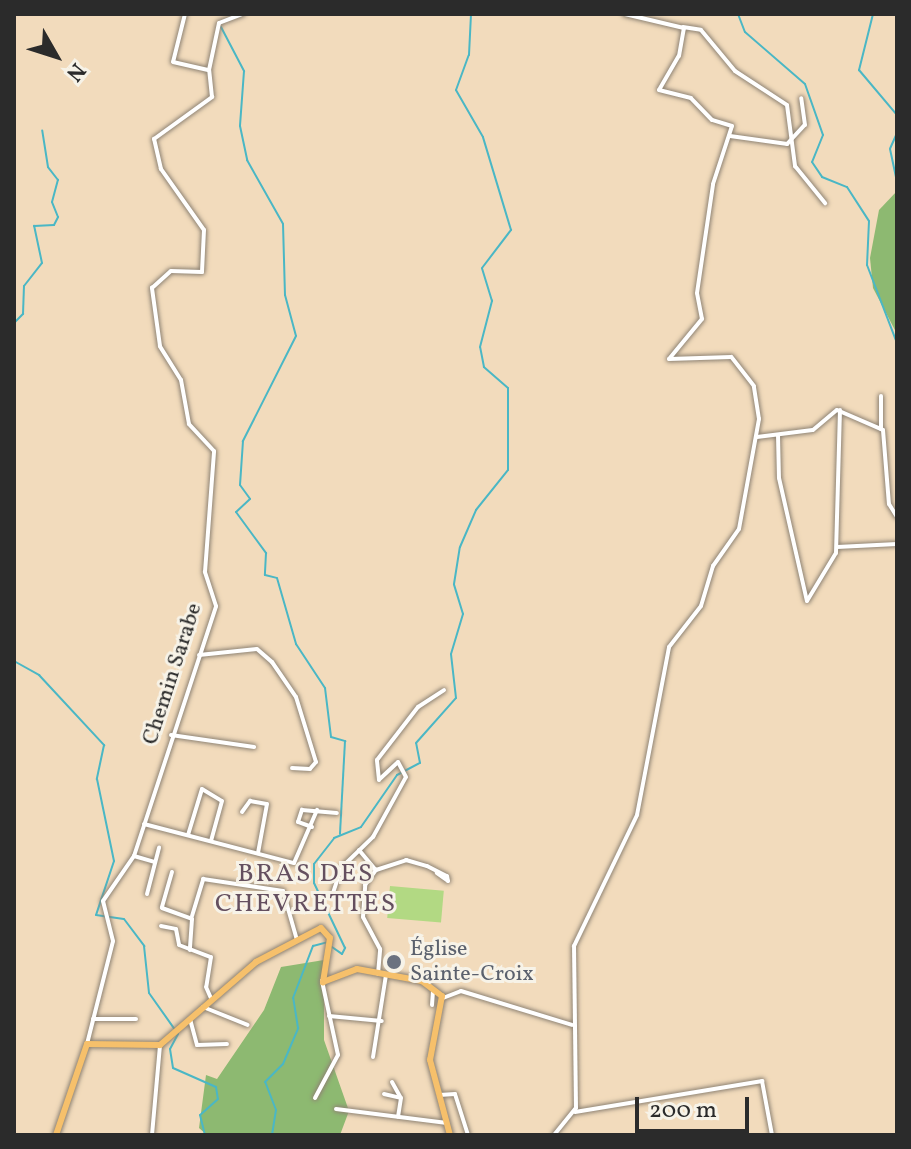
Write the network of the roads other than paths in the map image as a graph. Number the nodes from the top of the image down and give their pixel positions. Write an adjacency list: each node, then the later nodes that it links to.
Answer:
1 (185, 14): 5 (street)
2 (243, 14): 5 (street)
3 (625, 14): 4 (street)
4 (683, 27): 7 (street); 8 (street)
5 (209, 70): 18 (street, Chemin Sarabe)
6 (801, 98): 8 (street)
7 (730, 136): 8 (street); 14 (street)
8 (787, 144): 9 (street)
9 (825, 203)
10 (881, 396): 12 (street)
11 (840, 410): 12 (street); 13 (street); 17 (street)
12 (881, 429): 15 (street)
13 (778, 435): 14 (street); 17 (street)
14 (757, 437): 57 (street)
15 (897, 517)
16 (897, 544): 17 (street)
17 (837, 547)
18 (199, 655): 20 (street, Chemin Sarabe); 22 (street)
19 (444, 690): 31 (street)
20 (171, 735): 21 (street); 26 (street, Chemin Sarabe)
21 (254, 747)
22 (292, 768)
23 (317, 810): 25 (street); 27 (street); 27 (street)
24 (242, 812): 32 (street)
25 (337, 813)
26 (144, 824): 28 (street); 33 (street, Chemin Sarabe)
27 (312, 827): 32 (street)
28 (188, 835): 29 (street); 29 (street)
29 (211, 841): 32 (street)
30 (159, 848): 34 (street)
31 (359, 850): 35 (street); 38 (street)
32 (258, 853)
33 (134, 856): 34 (street); 52 (street, Chemin Sarabe)
34 (155, 862): 39 (street)
35 (376, 870): 37 (street); 44 (street)
36 (172, 872): 43 (street)
37 (437, 873)
38 (333, 893)
39 (147, 894)
40 (192, 916): 42 (street)
41 (161, 926): 43 (street)
42 (297, 940): 45 (main road); 47 (main road)
43 (190, 950): 47 (street)
44 (382, 974): 45 (main road); 46 (main road); 55 (street)
45 (321, 978): 51 (street)
46 (434, 988): 48 (main road); 49 (street)
47 (211, 998): 50 (main road)
48 (443, 998): 57 (street); 64 (main road)
49 (432, 1005)
50 (203, 1007): 54 (main road); 56 (street)
51 (329, 1016): 55 (street); 65 (street)
52 (93, 1019): 53 (street); 58 (street, Chemin Sarabe)
53 (136, 1019)
54 (190, 1019): 59 (street); 60 (main road)
55 (382, 1021): 61 (street)
56 (248, 1025)
57 (572, 1025): 68 (street)
58 (87, 1044): 60 (main road); 71 (main road)
59 (227, 1044)
60 (160, 1045): 72 (street)
61 (373, 1057)
62 (392, 1082): 66 (street)
63 (384, 1094): 66 (street)
64 (439, 1095): 70 (main road); 74 (street)
65 (315, 1098)
66 (401, 1098): 69 (street)
67 (336, 1109): 69 (street)
68 (575, 1112): 75 (street); 76 (street)
69 (398, 1117): 70 (street)
70 (447, 1123): 73 (main road)
71 (56, 1135)
72 (152, 1135)
73 (450, 1135)
74 (468, 1135)
75 (554, 1135)
76 (772, 1135)

